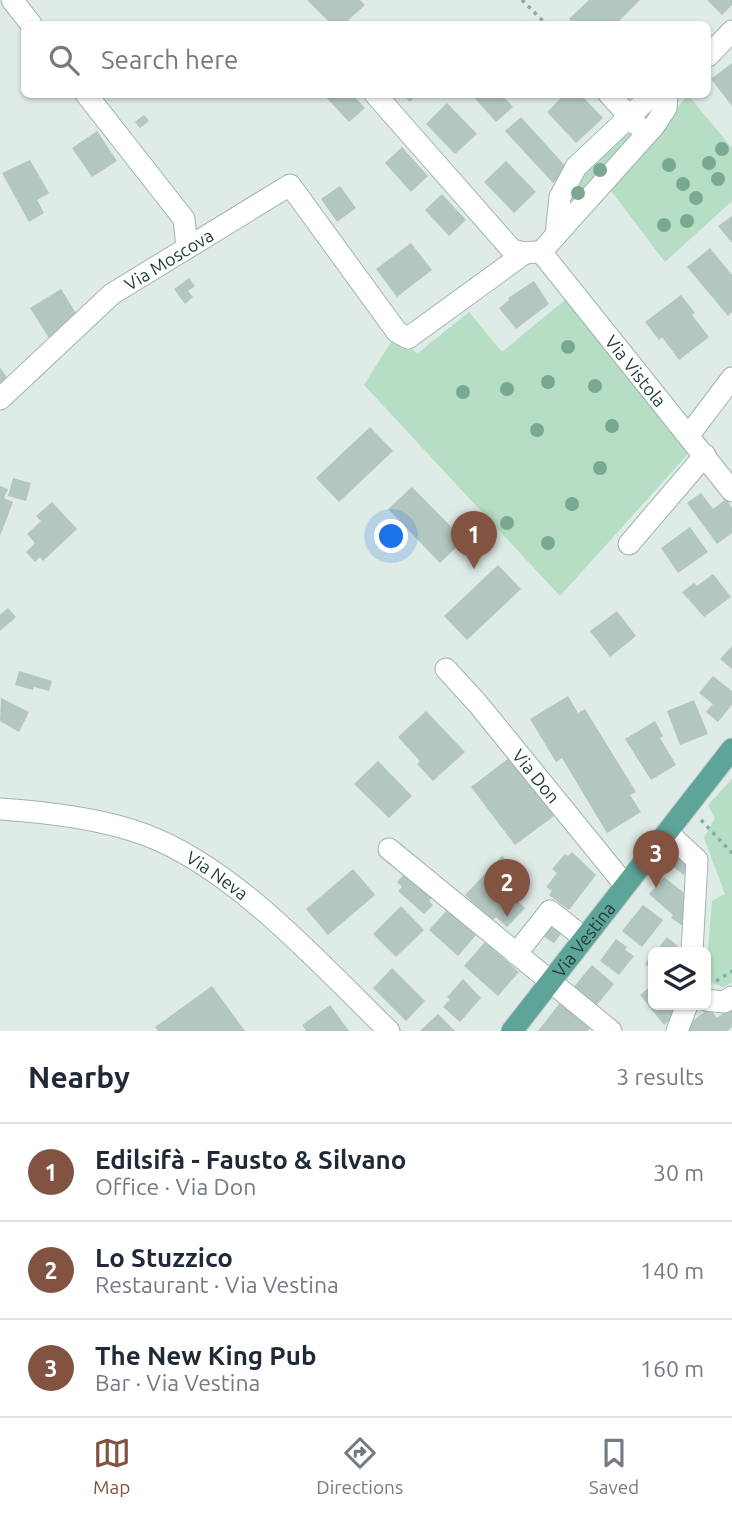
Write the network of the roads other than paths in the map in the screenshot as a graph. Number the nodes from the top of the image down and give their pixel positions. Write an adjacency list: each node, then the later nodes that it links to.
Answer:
1 (12, 0): 2 (street)
2 (29, 21)
3 (732, 31): 4 (street)
4 (711, 53)
5 (89, 98): 13 (street)
6 (379, 98): 14 (street, Via Vistola)
7 (612, 98): 10 (street)
8 (648, 98): 10 (street)
9 (667, 98): 11 (street)
10 (630, 118): 11 (street); 12 (street)
11 (647, 134): 12 (street)
12 (556, 235): 14 (street)
13 (187, 247): 14 (street, Via Moscova); 16 (street, Via Moscova)
14 (533, 253): 17 (street, Via Vistola)
15 (732, 378): 17 (street)
16 (0, 399)
17 (689, 435): 18 (street, Via Vistola)
18 (705, 455): 19 (street, Via Vistola); 20 (street)
19 (732, 491)
20 (629, 544)
21 (446, 669): 26 (street, Via Don)
22 (732, 749): 24 (main road, Via Vestina)
23 (0, 809): 34 (street, Via Neva)
24 (667, 832): 26 (main road, Via Vestina); 28 (street)
25 (389, 849): 29 (street)
26 (625, 885): 27 (main road, Via Vestina)
27 (584, 938): 29 (street); 30 (main road, Via Vestina)
28 (692, 947)
29 (516, 954): 30 (street)
30 (550, 983): 35 (main road, Via Vestina); 36 (street)
31 (711, 992): 32 (street)
32 (732, 997)
33 (685, 1010): 37 (street)
34 (389, 1031)
35 (512, 1031)
36 (611, 1031)
37 (677, 1031)

